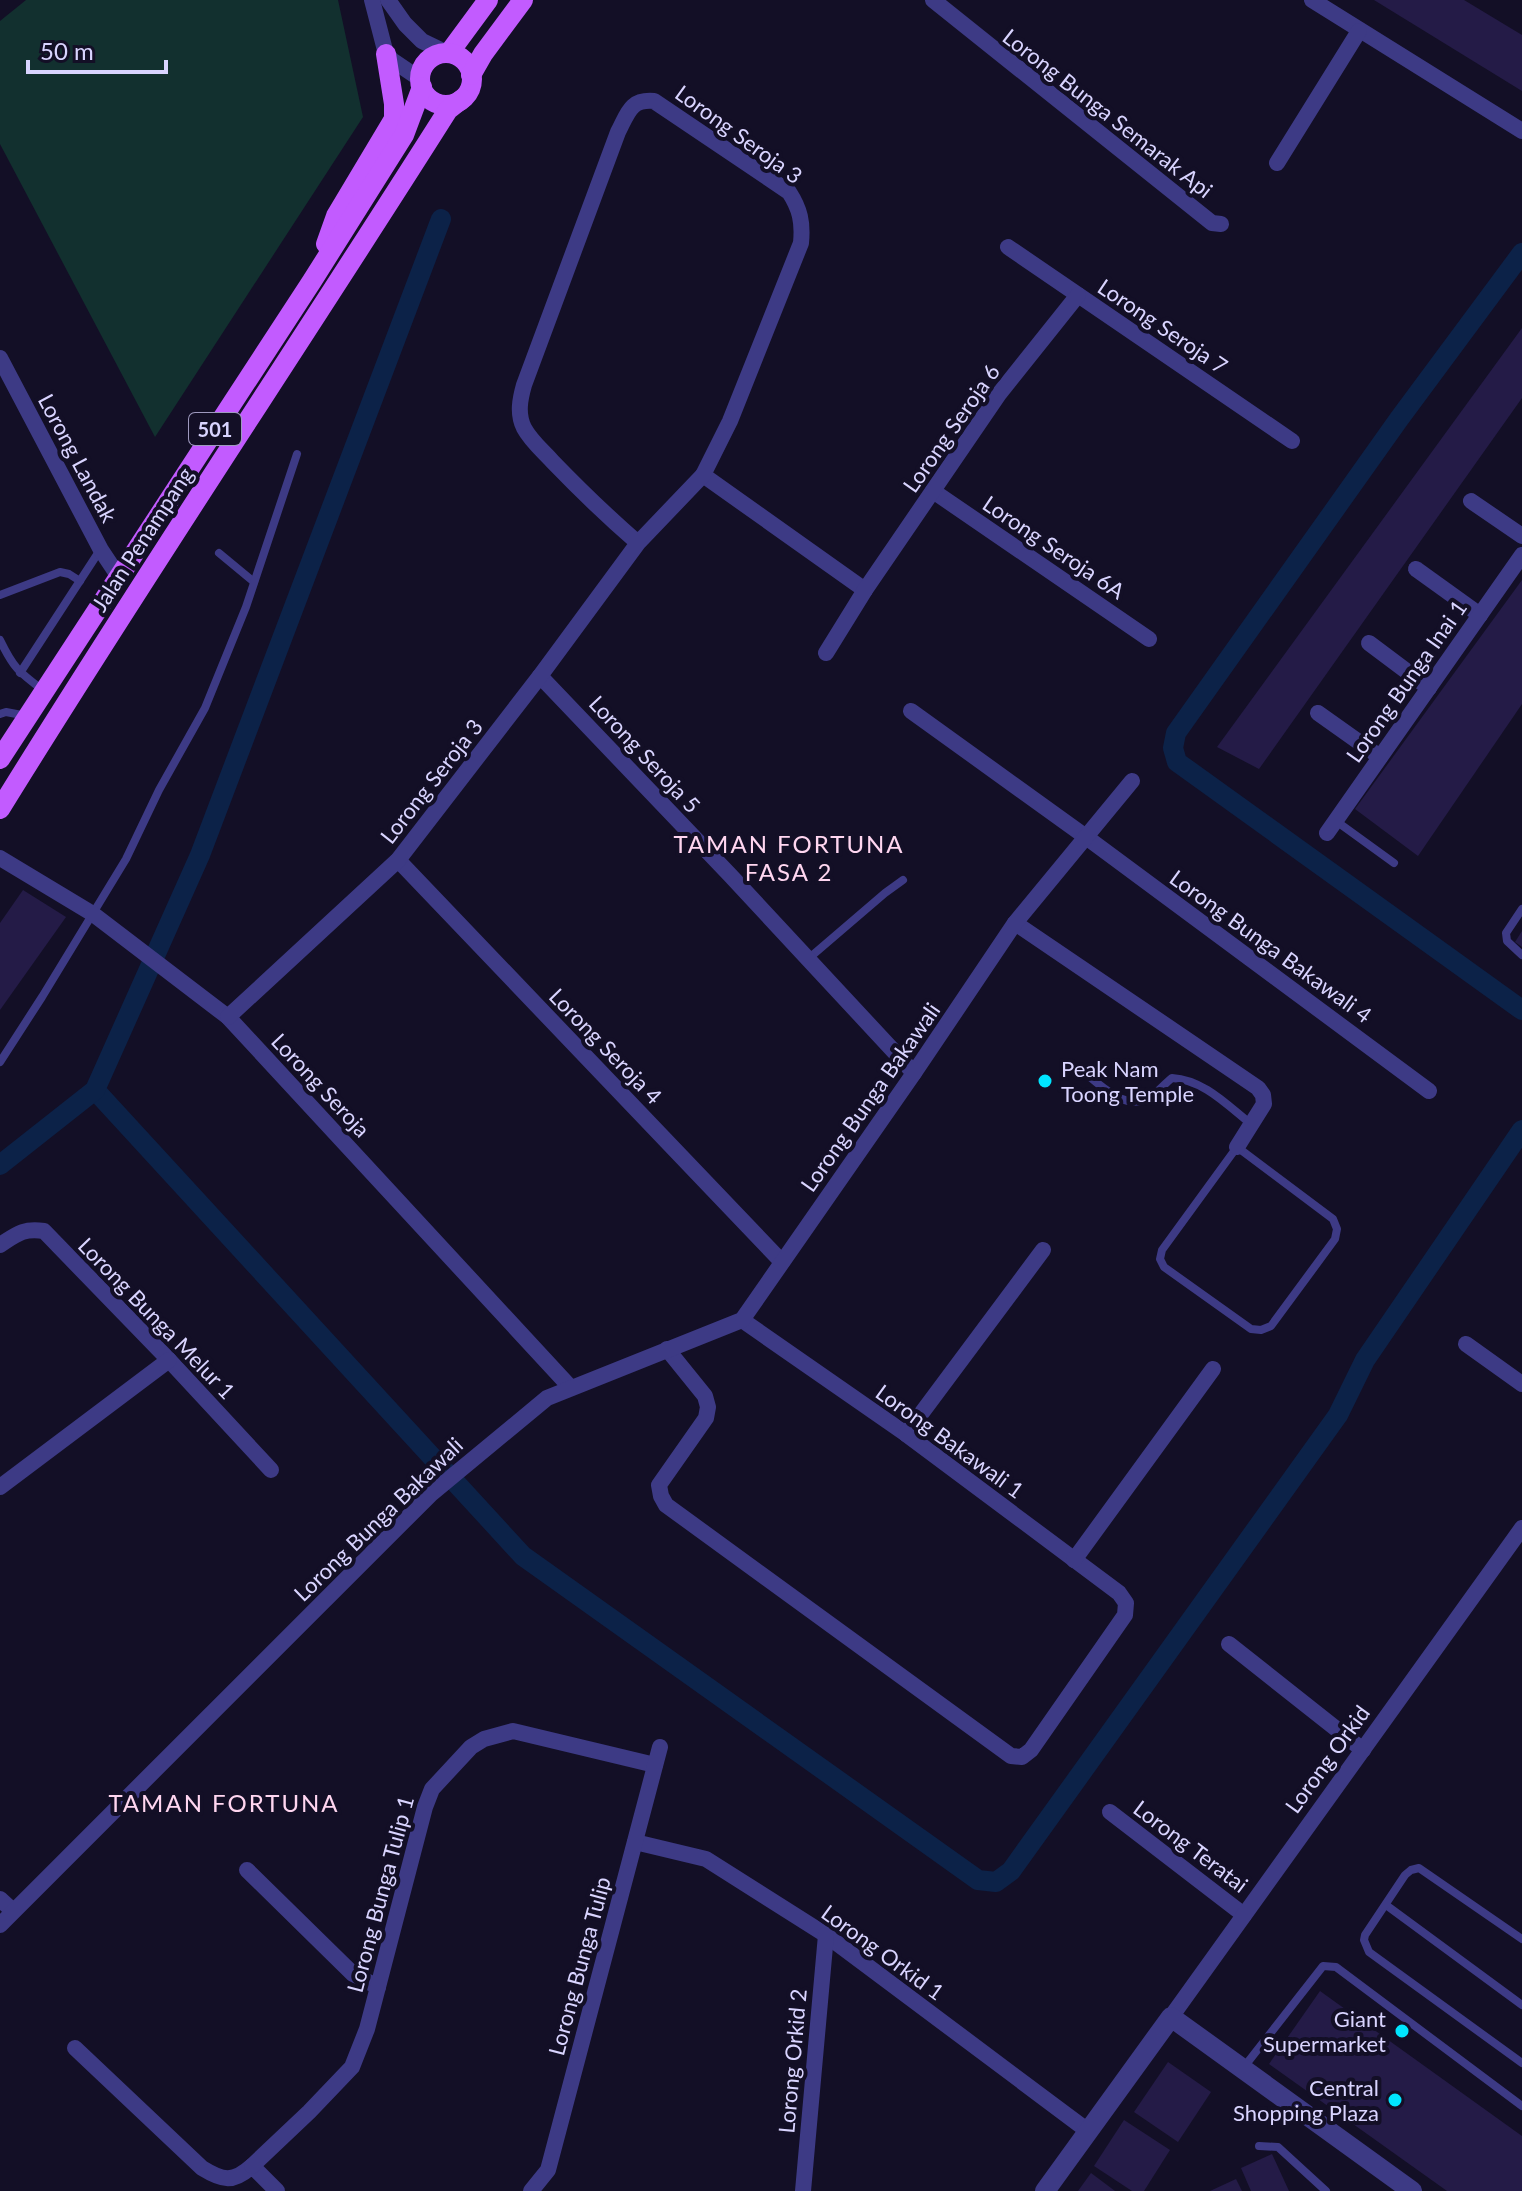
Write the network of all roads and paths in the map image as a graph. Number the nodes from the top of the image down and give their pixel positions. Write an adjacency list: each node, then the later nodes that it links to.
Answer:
1 (372, 0): 9 (street)
2 (388, 0): 8 (street)
3 (523, 0): 10 (main road, Jalan Penampang / 501)
4 (933, 0): 15 (street, Lorong Bunga Semarak Api)
5 (1312, 0): 7 (street)
6 (482, 8): 8 (main road, Jalan Penampang / 501)
7 (1359, 31): 13 (street); 14 (street)
8 (448, 53): 10 (main road); 11 (main road, Jalan Penampang / 501)
9 (386, 54): 11 (street); 17 (main road)
10 (471, 75): 12 (main road, Jalan Penampang / 501)
11 (421, 83): 12 (main road); 17 (main road, Jalan Penampang / 501)
12 (462, 99): 30 (main road, Jalan Penampang / 501)
13 (1522, 131)
14 (1277, 163)
15 (1221, 224)
16 (1008, 247): 18 (street, Lorong Seroja 7)
17 (312, 281): 32 (main road, Jalan Penampang / 501)
18 (1078, 295): 20 (street, Lorong Seroja 7); 23 (street, Lorong Seroja 6)
19 (0, 358): 27 (street, Lorong Landak)
20 (1292, 441)
21 (297, 454): 34 (lane)
22 (703, 475): 26 (street, Lorong Seroja 3); 26 (street, Lorong Seroja 3); 35 (street)
23 (933, 491): 35 (street, Lorong Seroja 6); 38 (street, Lorong Seroja 6A)
24 (1471, 501): 25 (street)
25 (1522, 536)
26 (638, 543): 44 (street, Lorong Seroja 3)
27 (101, 550): 32 (street, Lorong Landak); 33 (lane)
28 (219, 553): 34 (lane)
29 (1522, 555): 37 (street, Lorong Bunga Inai 1)
30 (154, 565): 32 (main road); 41 (main road, Jalan Penampang / 501)
31 (1416, 569): 37 (street)
32 (119, 577): 41 (main road); 46 (main road, Jalan Penampang / 501)
33 (80, 581): 36 (lane); 43 (lane)
34 (254, 582): 62 (lane)
35 (865, 590): 42 (street, Lorong Seroja 6)
36 (0, 595)
37 (1480, 615): 45 (street, Lorong Bunga Inai 1)
38 (1149, 639)
39 (0, 640): 43 (lane)
40 (1369, 643): 45 (street)
41 (100, 648): 54 (main road, Jalan Penampang / 501)
42 (826, 653)
43 (20, 673): 46 (lane)
44 (540, 676): 58 (street, Lorong Seroja 3); 65 (street, Lorong Seroja 5)
45 (1429, 688): 51 (street, Lorong Bunga Inai 1)
46 (44, 691): 50 (main road, Jalan Penampang / 501)
47 (911, 711): 56 (street, Lorong Bunga Bakawali 4)
48 (1318, 713): 51 (street)
49 (0, 714): 50 (lane)
50 (28, 717): 52 (main road, Jalan Penampang / 501)
51 (1380, 757): 55 (street, Lorong Bunga Inai 1)
52 (0, 759)
53 (1132, 781): 56 (street, Lorong Bunga Bakawali)
54 (0, 809)
55 (1331, 827): 59 (lane)
56 (1086, 837): 63 (street, Lorong Bunga Bakawali); 70 (street, Lorong Bunga Bakawali 4)
57 (0, 858): 62 (street, Lorong Seroja)
58 (398, 860): 66 (street, Lorong Seroja 3); 75 (street, Lorong Seroja 4)
59 (1394, 863)
60 (903, 880): 65 (lane)
61 (1522, 909): 64 (lane)
62 (93, 914): 66 (street, Lorong Seroja); 67 (lane)
63 (1015, 923): 69 (street, Lorong Bunga Bakawali); 71 (street)
64 (1522, 955)
65 (808, 959): 69 (street, Lorong Seroja 5)
66 (228, 1017): 82 (street, Lorong Seroja)
67 (0, 1062)
68 (1079, 1068): 71 (lane)
69 (914, 1073): 75 (street, Lorong Bunga Bakawali)
70 (1429, 1091)
71 (1251, 1124): 72 (street)
72 (1237, 1147): 72 (lane)
73 (0, 1245): 79 (street, Lorong Bunga Melur 1)
74 (1043, 1250): 83 (street)
75 (782, 1262): 76 (street, Lorong Bunga Bakawali)
76 (742, 1320): 78 (street, Lorong Bunga Bakawali); 83 (street, Lorong Bakawali 1)
77 (1466, 1344): 81 (street)
78 (667, 1349): 82 (street, Lorong Bunga Bakawali); 87 (street, Lorong Bakawali 1)
79 (169, 1360): 84 (street, Lorong Bunga Melur 1); 85 (street)
80 (1213, 1369): 87 (street)
81 (1522, 1384)
82 (571, 1388): 97 (street, Lorong Bunga Bakawali)
83 (906, 1434): 87 (street, Lorong Bakawali 1)
84 (271, 1470)
85 (0, 1487)
86 (1522, 1528): 90 (street, Lorong Orkid)
87 (1074, 1560)
88 (1229, 1644): 90 (street)
89 (660, 1747): 91 (street, Lorong Bunga Tulip)
90 (1363, 1750): 98 (street, Lorong Orkid)
91 (655, 1765): 93 (street, Lorong Bunga Tulip); 102 (street, Lorong Bunga Tulip 1)
92 (1110, 1812): 98 (street, Lorong Teratai)
93 (635, 1842): 100 (street, Lorong Orkid 1); 113 (street, Lorong Bunga Tulip)
94 (247, 1870): 102 (street)
95 (0, 1899): 97 (street)
96 (1386, 1905): 101 (lane); 103 (lane); 106 (lane)
97 (13, 1911): 99 (street, Lorong Bunga Bakawali)
98 (1244, 1915): 104 (street, Lorong Orkid)
99 (0, 1925)
100 (826, 1935): 109 (street, Lorong Orkid 1); 114 (street, Lorong Orkid 2)
101 (1522, 1939)
102 (378, 1987): 111 (street, Lorong Bunga Tulip 1)
103 (1522, 2005)
104 (1171, 2017): 107 (street); 109 (street)
105 (75, 2048): 111 (street)
106 (1522, 2063)
107 (1243, 2068): 108 (lane); 117 (street)
108 (1522, 2106)
109 (1088, 2131): 115 (street)
110 (1259, 2146): 116 (lane)
111 (252, 2166): 112 (street)
112 (277, 2191)
113 (531, 2191)
114 (803, 2191)
115 (1045, 2191)
116 (1326, 2191)
117 (1412, 2191)

